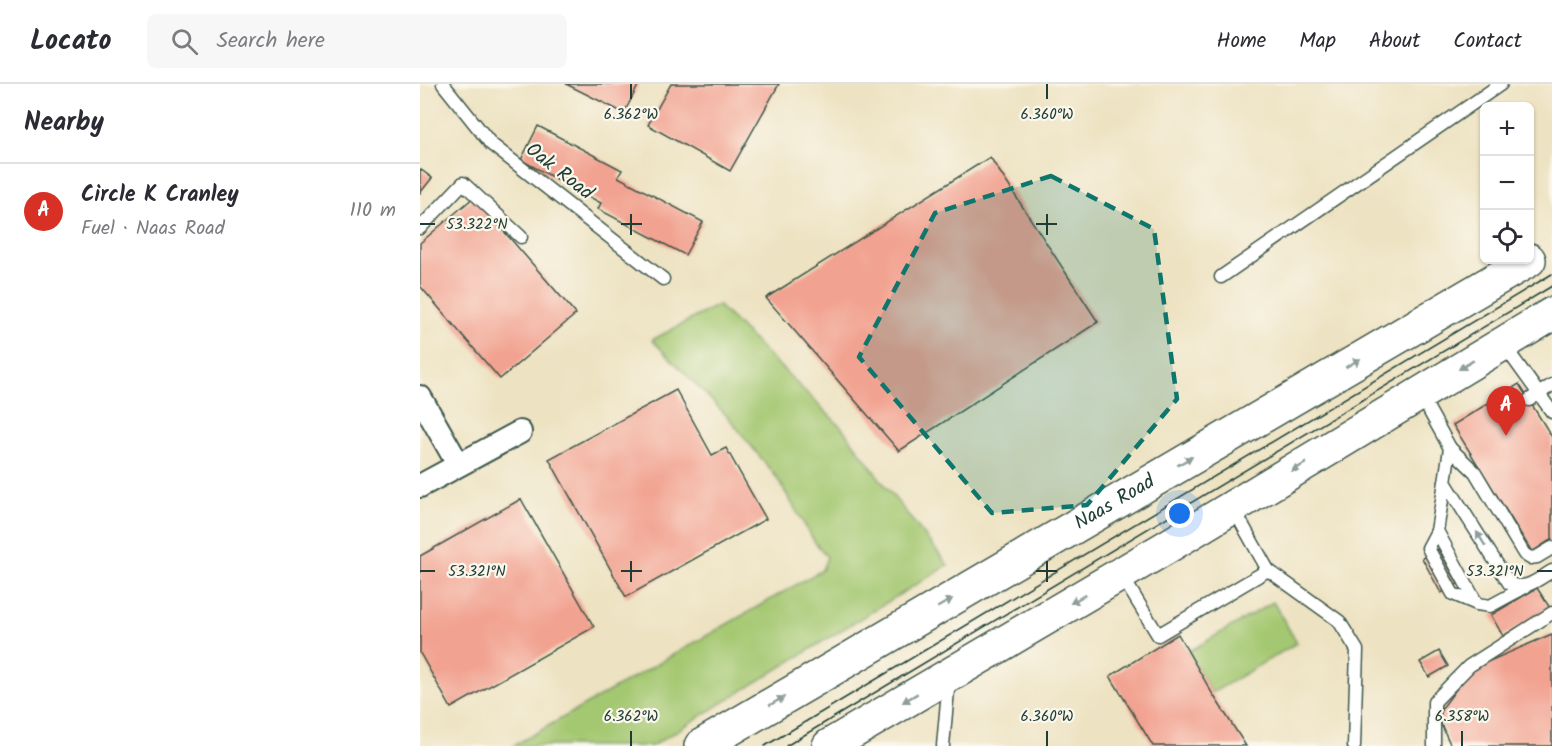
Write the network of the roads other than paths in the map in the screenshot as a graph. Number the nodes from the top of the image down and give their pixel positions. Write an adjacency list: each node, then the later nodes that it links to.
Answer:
1 (443, 84): 9 (lane, Oak Road)
2 (1501, 84): 8 (lane)
3 (420, 228): 4 (lane)
4 (521, 237)
5 (1552, 246): 6 (main road, Naas Road)
6 (1534, 256)
7 (1520, 264): 31 (main road, Naas Road, one-way to 7)
8 (1221, 277)
9 (663, 279)
10 (1552, 314): 11 (main road)
11 (1502, 344): 13 (main road, one-way to 13); 14 (lane)
12 (1552, 385): 14 (lane)
13 (1420, 393): 19 (lane); 23 (main road, one-way to 23)
14 (1534, 397): 16 (lane)
15 (420, 398): 20 (street)
16 (1552, 412)
17 (520, 432): 20 (street)
18 (1463, 441): 19 (lane)
19 (1450, 448): 21 (lane); 24 (lane)
20 (458, 464): 22 (street)
21 (1445, 482): 28 (lane, one-way to 21); 28 (lane)
22 (420, 486)
23 (1232, 507): 25 (lane); 27 (main road)
24 (1552, 548)
25 (1268, 570): 27 (lane); 34 (lane)
26 (1552, 571): 28 (lane)
27 (1121, 574): 30 (main road, one-way to 30)
28 (1526, 587)
29 (1552, 613): 35 (lane)
30 (949, 675): 32 (main road, one-way to 32); 33 (lane)
31 (701, 746)
32 (829, 746)
33 (943, 746)
34 (1354, 746)
35 (1434, 746)

